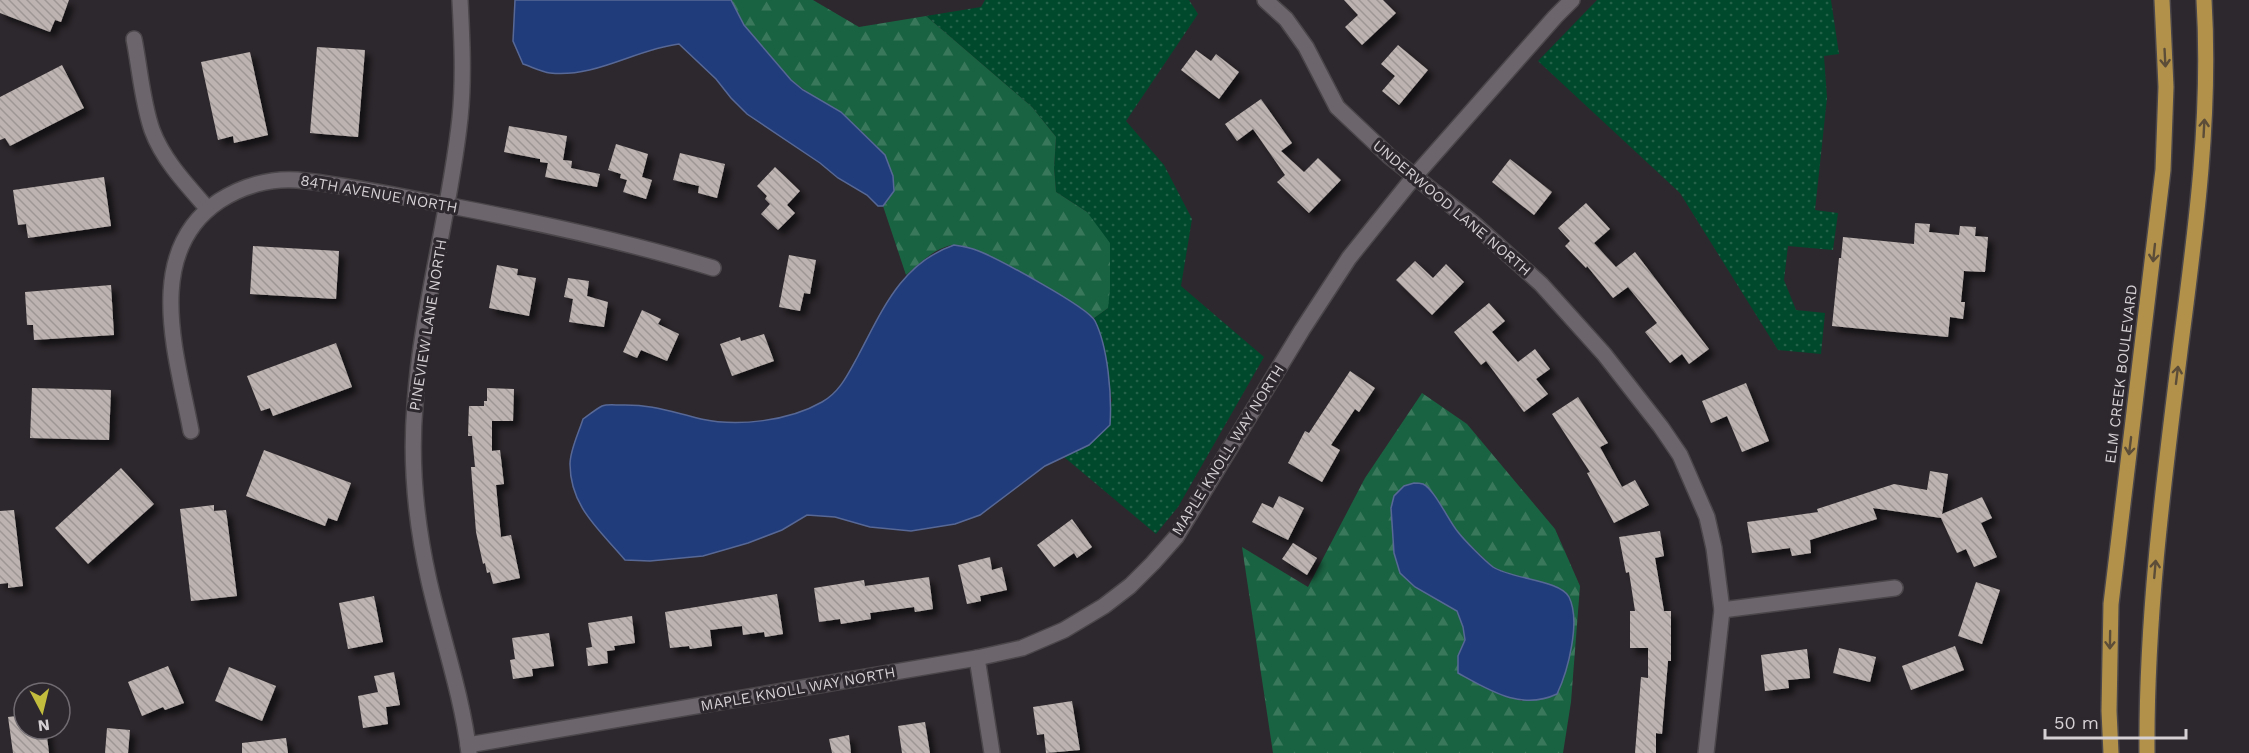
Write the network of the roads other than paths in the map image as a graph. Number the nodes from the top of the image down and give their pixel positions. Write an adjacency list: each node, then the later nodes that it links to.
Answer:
1 (459, 0): 8 (street, PINEVIEW LANE NORTH)
2 (1265, 0): 7 (street, UNDERWOOD LANE NORTH)
3 (1572, 0): 7 (street, MAPLE KNOLL WAY NORTH)
4 (2162, 0): 18 (main road, ELM CREEK BOULEVARD, one-way to 18)
5 (2204, 0): 19 (main road, one-way to 5)
6 (135, 39): 9 (street)
7 (1414, 177): 13 (street, UNDERWOOD LANE NORTH); 14 (street, MAPLE KNOLL WAY NORTH)
8 (447, 206): 9 (street, 84TH AVENUE NORTH); 10 (street, 84TH AVENUE NORTH); 15 (street, PINEVIEW LANE NORTH)
9 (208, 209): 11 (street, 84TH AVENUE NORTH)
10 (713, 268)
11 (191, 431)
12 (1895, 588): 13 (street)
13 (1722, 610): 17 (street, UNDERWOOD LANE NORTH)
14 (977, 658): 15 (street, MAPLE KNOLL WAY NORTH); 16 (street)
15 (469, 749)
16 (992, 753)
17 (1706, 753)
18 (2111, 753)
19 (2147, 753)

